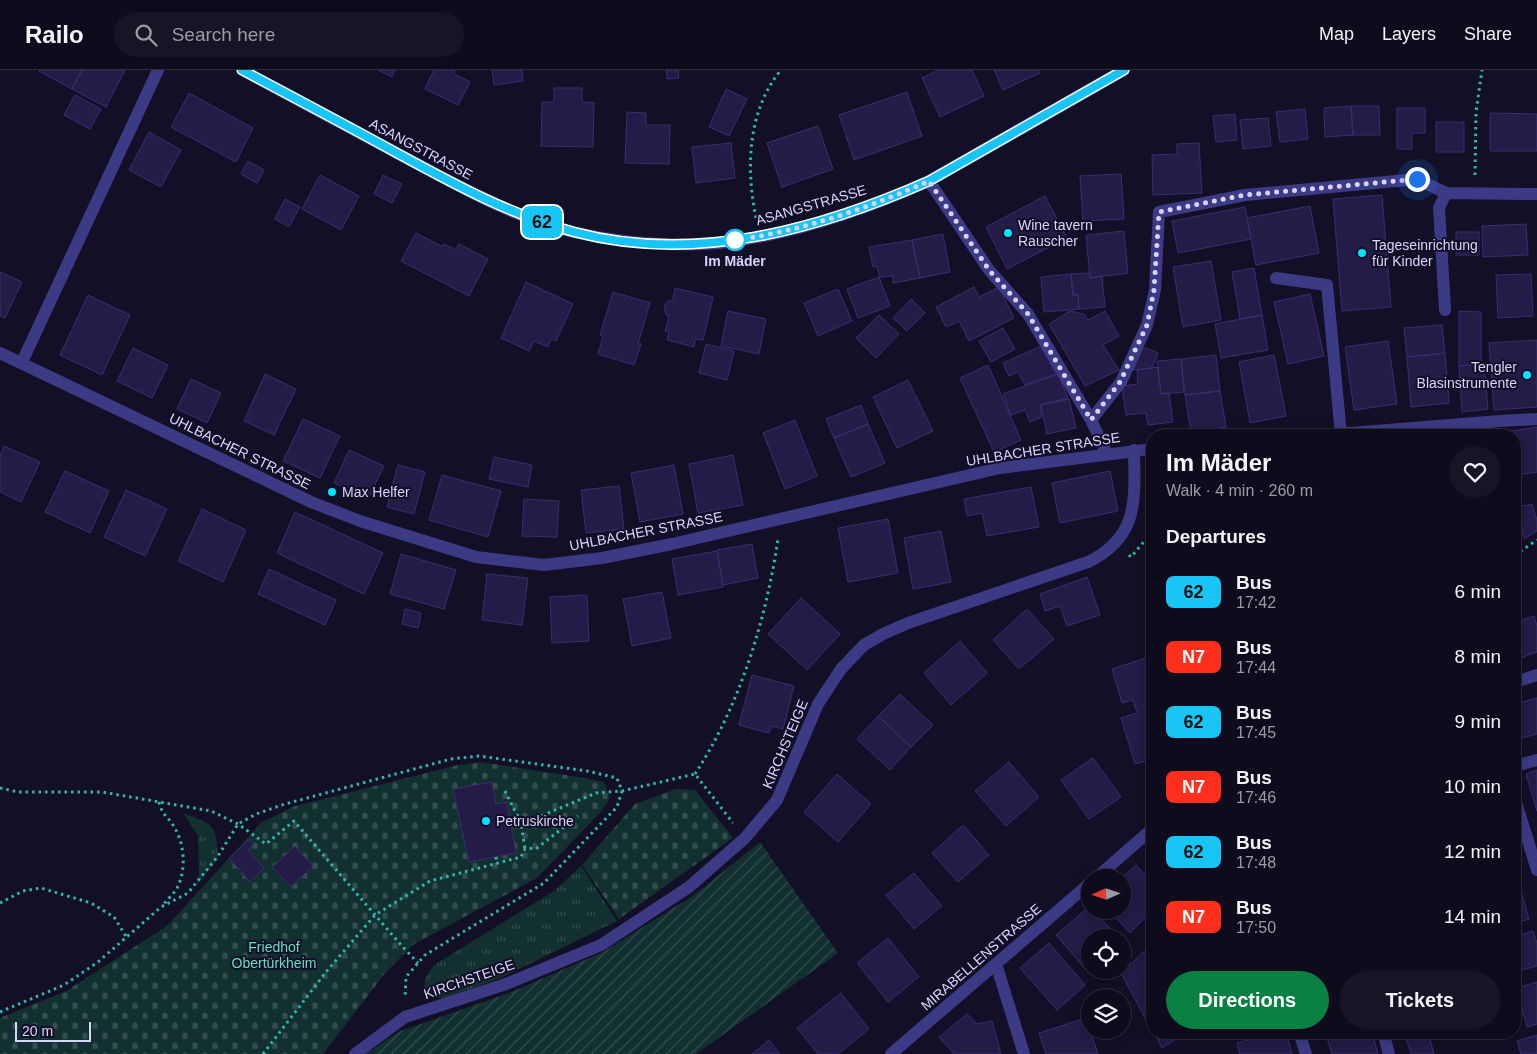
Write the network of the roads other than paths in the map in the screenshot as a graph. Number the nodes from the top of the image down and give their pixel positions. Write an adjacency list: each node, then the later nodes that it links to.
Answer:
1 (158, 70): 10 (street)
2 (242, 70): 4 (street, ASANGSTRASSE)
3 (1124, 70): 4 (street, ASANGSTRASSE)
4 (929, 181): 12 (street)
5 (1446, 193): 6 (street); 8 (street); 12 (street)
6 (1537, 194)
7 (1276, 278): 13 (street)
8 (1444, 310)
9 (0, 353): 10 (street, UHLBACHER STRASSE)
10 (22, 362): 17 (street, UHLBACHER STRASSE)
11 (1537, 419): 14 (street)
12 (1091, 420): 17 (street)
13 (1341, 429)
14 (1406, 429)
15 (1146, 449): 16 (street, UHLBACHER STRASSE)
16 (1134, 450): 17 (street, UHLBACHER STRASSE); 30 (street, KIRCHSTEIGE)
17 (1107, 454)
18 (1537, 675): 19 (street)
19 (1521, 680)
20 (1537, 760): 21 (street)
21 (1521, 764)
22 (1521, 818): 25 (street)
23 (1146, 833): 24 (street)
24 (1106, 869)
25 (1537, 870)
26 (1081, 891): 27 (street, MIRABELLENSTRASSE)
27 (996, 964): 31 (street, MIRABELLENSTRASSE); 32 (street)
28 (1301, 1039): 33 (street)
29 (1385, 1039): 34 (street)
30 (355, 1054)
31 (891, 1054)
32 (1024, 1054)
33 (1306, 1054)
34 (1389, 1054)

